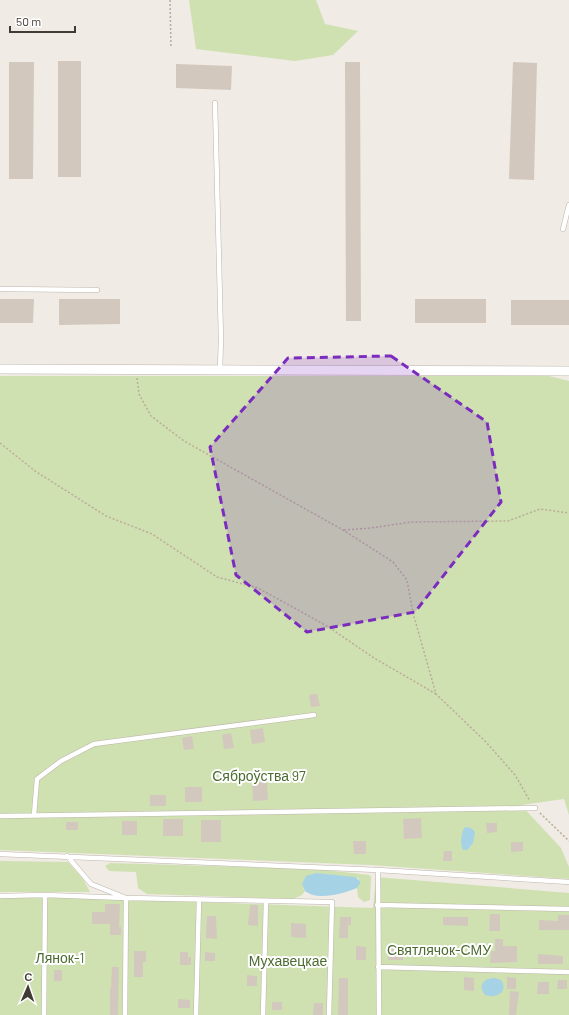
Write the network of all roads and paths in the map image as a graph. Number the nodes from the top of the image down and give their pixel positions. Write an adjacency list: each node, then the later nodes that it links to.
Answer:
1 (170, 0): 2 (path)
2 (172, 48)
3 (215, 103): 10 (lane)
4 (569, 205): 5 (lane)
5 (563, 229)
6 (0, 289): 7 (lane)
7 (97, 290)
8 (0, 369): 9 (street)
9 (137, 370): 10 (street); 14 (path)
10 (220, 370): 11 (street)
11 (569, 371)
12 (0, 443): 15 (path)
13 (569, 514): 14 (path)
14 (343, 530): 15 (path)
15 (436, 694): 17 (path)
16 (314, 715): 18 (lane)
17 (535, 808): 18 (lane); 20 (path)
18 (34, 815): 19 (lane)
19 (0, 816)
20 (569, 841)
21 (0, 854): 22 (lane)
22 (68, 856): 23 (lane); 27 (lane)
23 (378, 870): 24 (lane); 30 (lane)
24 (569, 882)
25 (46, 895): 26 (lane); 27 (lane); 34 (lane)
26 (0, 896)
27 (126, 898): 28 (lane); 35 (lane)
28 (199, 900): 29 (lane); 36 (lane)
29 (266, 901): 37 (lane); 38 (lane)
30 (377, 905): 31 (lane); 32 (lane)
31 (569, 909)
32 (378, 967): 33 (lane); 39 (lane)
33 (569, 972)
34 (44, 1015)
35 (125, 1015)
36 (196, 1015)
37 (263, 1015)
38 (329, 1015)
39 (379, 1015)

